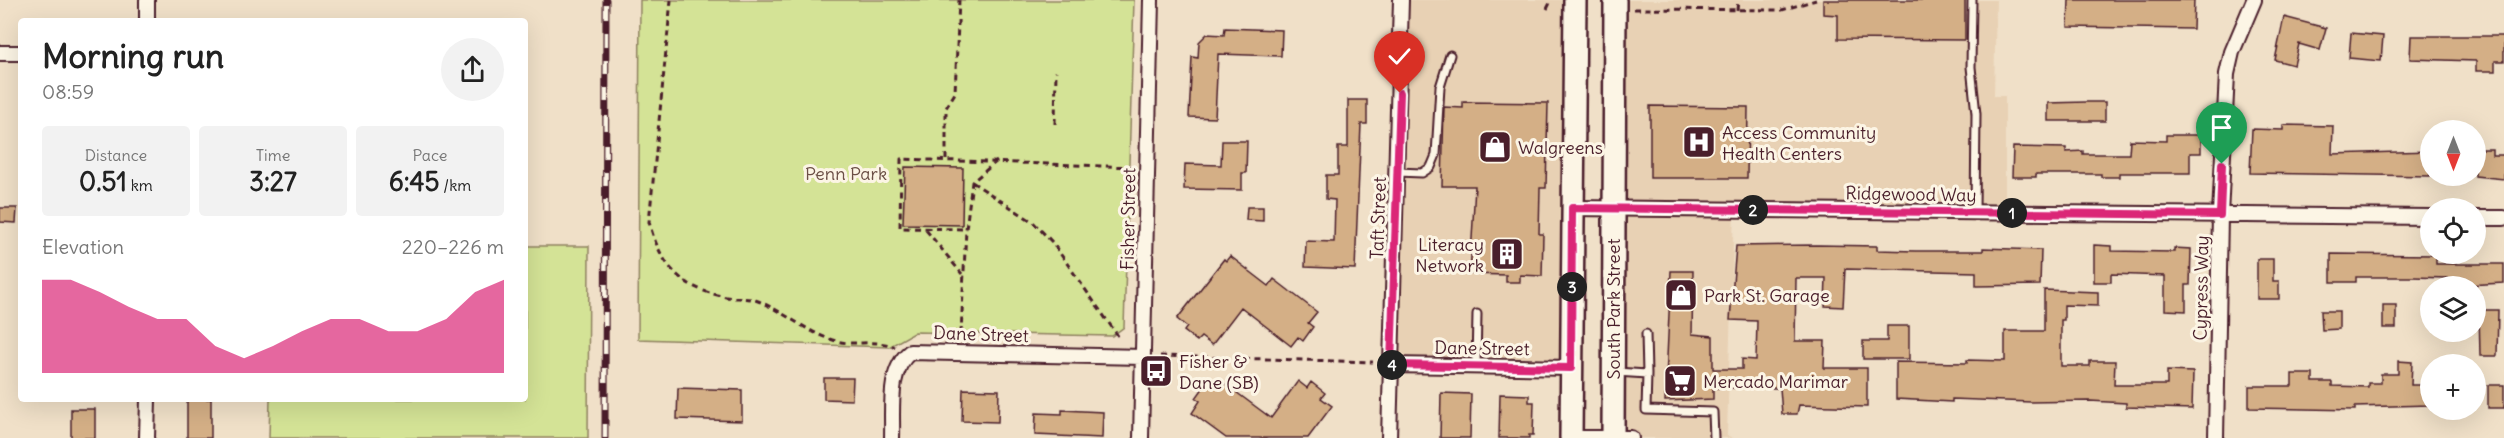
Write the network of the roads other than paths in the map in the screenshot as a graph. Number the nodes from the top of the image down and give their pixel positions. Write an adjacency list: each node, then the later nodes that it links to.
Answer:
1 (147, 0): 8 (street)
2 (1152, 0): 22 (street, Fisher Street)
3 (1401, 0): 12 (street, Taft Street)
4 (1575, 0): 13 (main road)
5 (1972, 0): 15 (lane)
6 (2254, 0): 16 (street, Cypress Way)
7 (1624, 5): 14 (main road, South Park Street)
8 (147, 18)
9 (0, 53): 10 (street)
10 (18, 53)
11 (1450, 55): 12 (lane)
12 (1397, 172): 23 (street, Taft Street)
13 (1572, 208): 14 (street, Ridgewood Way); 25 (main road)
14 (1612, 208): 15 (street, Ridgewood Way); 26 (main road, South Park Street)
15 (1976, 212): 16 (street, Ridgewood Way)
16 (2220, 215): 17 (street, Ridgewood Way); 37 (street, Cypress Way)
17 (2420, 217)
18 (2486, 218): 19 (street)
19 (2504, 218)
20 (1477, 314): 24 (lane)
21 (1646, 334): 27 (lane)
22 (1143, 357): 30 (street, Dane Street); 31 (street, Fisher Street)
23 (1391, 365): 24 (street, Dane Street); 32 (street, Taft Street)
24 (1476, 366): 25 (street, Dane Street)
25 (1571, 368): 33 (main road)
26 (1613, 372): 27 (lane); 34 (main road, South Park Street)
27 (1647, 374): 36 (lane)
28 (148, 402): 29 (street)
29 (147, 438)
30 (892, 438)
31 (1141, 438)
32 (1389, 438)
33 (1573, 438): 34 (street)
34 (1613, 438): 35 (street)
35 (1631, 438)
36 (1714, 438)
37 (2216, 438)

